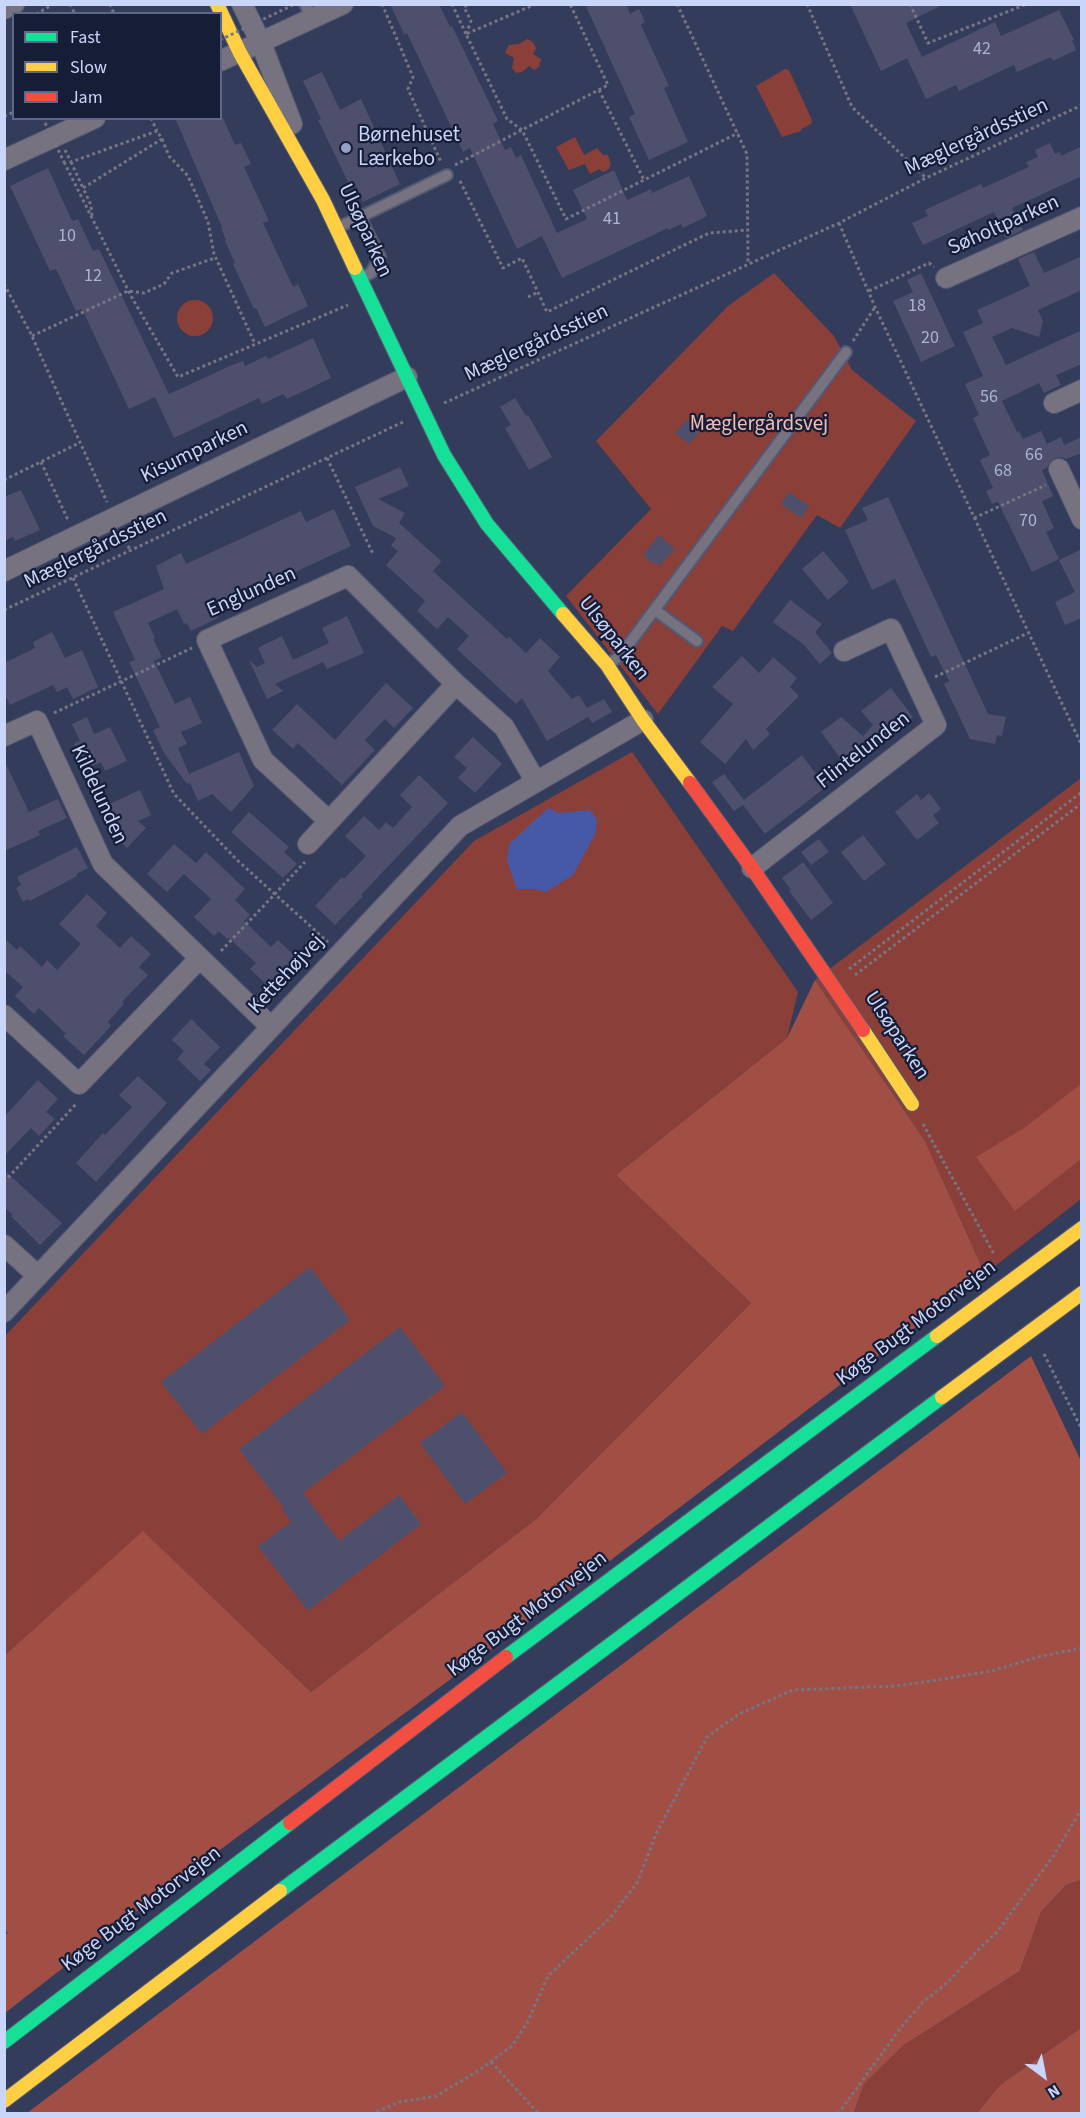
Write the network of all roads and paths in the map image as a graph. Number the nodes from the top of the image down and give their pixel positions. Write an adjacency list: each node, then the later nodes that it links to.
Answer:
1 (14, 4): 17 (street)
2 (54, 4): 19 (path)
3 (242, 4): 24 (street, Ulsøparken)
4 (295, 4): 23 (path, bridge)
5 (343, 4): 20 (street)
6 (382, 4): 38 (path)
7 (452, 4): 22 (path)
8 (469, 4): 16 (path)
9 (536, 4): 22 (path)
10 (570, 4): 27 (path)
11 (677, 4): 34 (path)
12 (807, 4): 39 (path)
13 (910, 4): 18 (path)
14 (1012, 4): 18 (path)
15 (1027, 4): 18 (path)
16 (463, 6): 22 (path)
17 (4, 9)
18 (1015, 10)
19 (40, 12)
20 (309, 12): 24 (street)
21 (222, 15): 25 (main road, Ulsøparken)
22 (466, 34): 32 (path)
23 (222, 39)
24 (261, 43): 25 (street); 41 (street, Ulsøparken)
25 (240, 53): 26 (street); 41 (main road, Ulsøparken)
26 (222, 60)
27 (599, 90): 32 (path); 40 (path)
28 (1082, 105): 39 (path, Mæglergårdsstien)
29 (87, 120): 31 (street)
30 (152, 120): 33 (path)
31 (52, 129): 36 (street); 37 (path); 43 (path, bridge)
32 (522, 130): 38 (path); 40 (path)
33 (157, 131): 35 (path); 37 (path)
34 (738, 133): 40 (path); 48 (path)
35 (162, 139): 42 (path); 49 (path)
36 (4, 160)
37 (71, 162): 42 (path)
38 (449, 171): 44 (lane); 56 (path)
39 (926, 178): 46 (path, Mæglergårdsstien)
40 (644, 180)
41 (314, 182): 47 (main road, Ulsøparken)
42 (83, 188): 43 (path)
43 (92, 217): 54 (path)
44 (360, 217): 47 (lane); 52 (lane)
45 (1082, 217): 51 (street, Søholtparken)
46 (839, 223): 50 (path, Mæglergårdsstien); 55 (path)
47 (337, 228): 52 (main road, Ulsøparken)
48 (748, 230): 50 (path); 56 (path)
49 (215, 258): 54 (path); 61 (path)
50 (748, 264): 66 (path, Mæglergårdsstien)
51 (946, 278): 55 (path)
52 (360, 279): 57 (main road, Ulsøparken)
53 (4, 284): 60 (path)
54 (128, 291): 60 (path); 61 (path)
55 (869, 291): 59 (path)
56 (538, 292): 58 (path)
57 (368, 297): 61 (path); 63 (main road, Ulsøparken)
58 (528, 297)
59 (875, 307): 62 (path); 74 (path)
60 (32, 336): 67 (path)
61 (255, 344)
62 (846, 352): 81 (lane)
63 (407, 377): 66 (main road, Ulsøparken); 73 (street, Kisumparken)
64 (1082, 390): 65 (street)
65 (1054, 403)
66 (423, 412): 68 (path, Mæglergårdsstien); 86 (main road, Ulsøparken)
67 (79, 443): 69 (path); 73 (path)
68 (327, 458): 76 (path, Mæglergårdsstien); 77 (path)
69 (41, 462): 71 (path); 75 (path)
70 (1061, 473): 72 (street); 74 (path)
71 (4, 480)
72 (1080, 512)
73 (115, 518): 75 (street, Kisumparken); 76 (path)
74 (974, 518): 82 (path)
75 (76, 537): 78 (street, Kisumparken)
76 (130, 549): 79 (path, Mæglergårdsstien)
77 (373, 554)
78 (4, 571)
79 (73, 578): 80 (path, Mæglergårdsstien); 87 (path)
80 (4, 610)
81 (654, 610): 84 (lane); 86 (lane)
82 (1028, 633): 89 (path); 93 (path)
83 (207, 640): 87 (path); 88 (street, Englunden); 97 (street, Englunden)
84 (697, 641)
85 (844, 651): 89 (street, Flintelunden)
86 (607, 665): 90 (main road, Ulsøparken)
87 (122, 681): 91 (path); 100 (path)
88 (456, 684): 94 (street, Englunden); 97 (street)
89 (918, 686): 99 (street, Flintelunden)
90 (643, 720): 94 (street, Kettehøjvej); 99 (main road, Ulsøparken)
91 (37, 721): 92 (street); 102 (street, Kildelunden)
92 (4, 736)
93 (1082, 746)
94 (536, 782): 101 (street, Kettehøjvej)
95 (1082, 792): 103 (path)
96 (1082, 803): 103 (path)
97 (329, 821): 98 (street)
98 (308, 844): 100 (path)
99 (752, 868): 103 (main road, Ulsøparken)
100 (275, 894): 101 (path); 102 (path)
101 (340, 953): 105 (street, Kettehøjvej)
102 (203, 962): 105 (street, Kildelunden); 106 (street)
103 (834, 985): 107 (main road, Ulsøparken)
104 (4, 1015): 106 (street)
105 (271, 1027): 112 (street, Kettehøjvej)
106 (79, 1084): 108 (path)
107 (912, 1104): 111 (path)
108 (4, 1182)
109 (1082, 1228): 119 (main road, Køge Bugt Motorvejen)
110 (4, 1245): 112 (street)
111 (994, 1254)
112 (38, 1276): 114 (street, Kettehøjvej)
113 (1082, 1293): 121 (main road)
114 (4, 1312)
115 (1041, 1348): 116 (path)
116 (1082, 1430)
117 (1082, 1648): 120 (path)
118 (1082, 1808): 124 (path)
119 (4, 2042)
120 (491, 2062): 122 (path); 123 (path)
121 (4, 2101)
122 (371, 2114)
123 (539, 2114)
124 (838, 2114)

